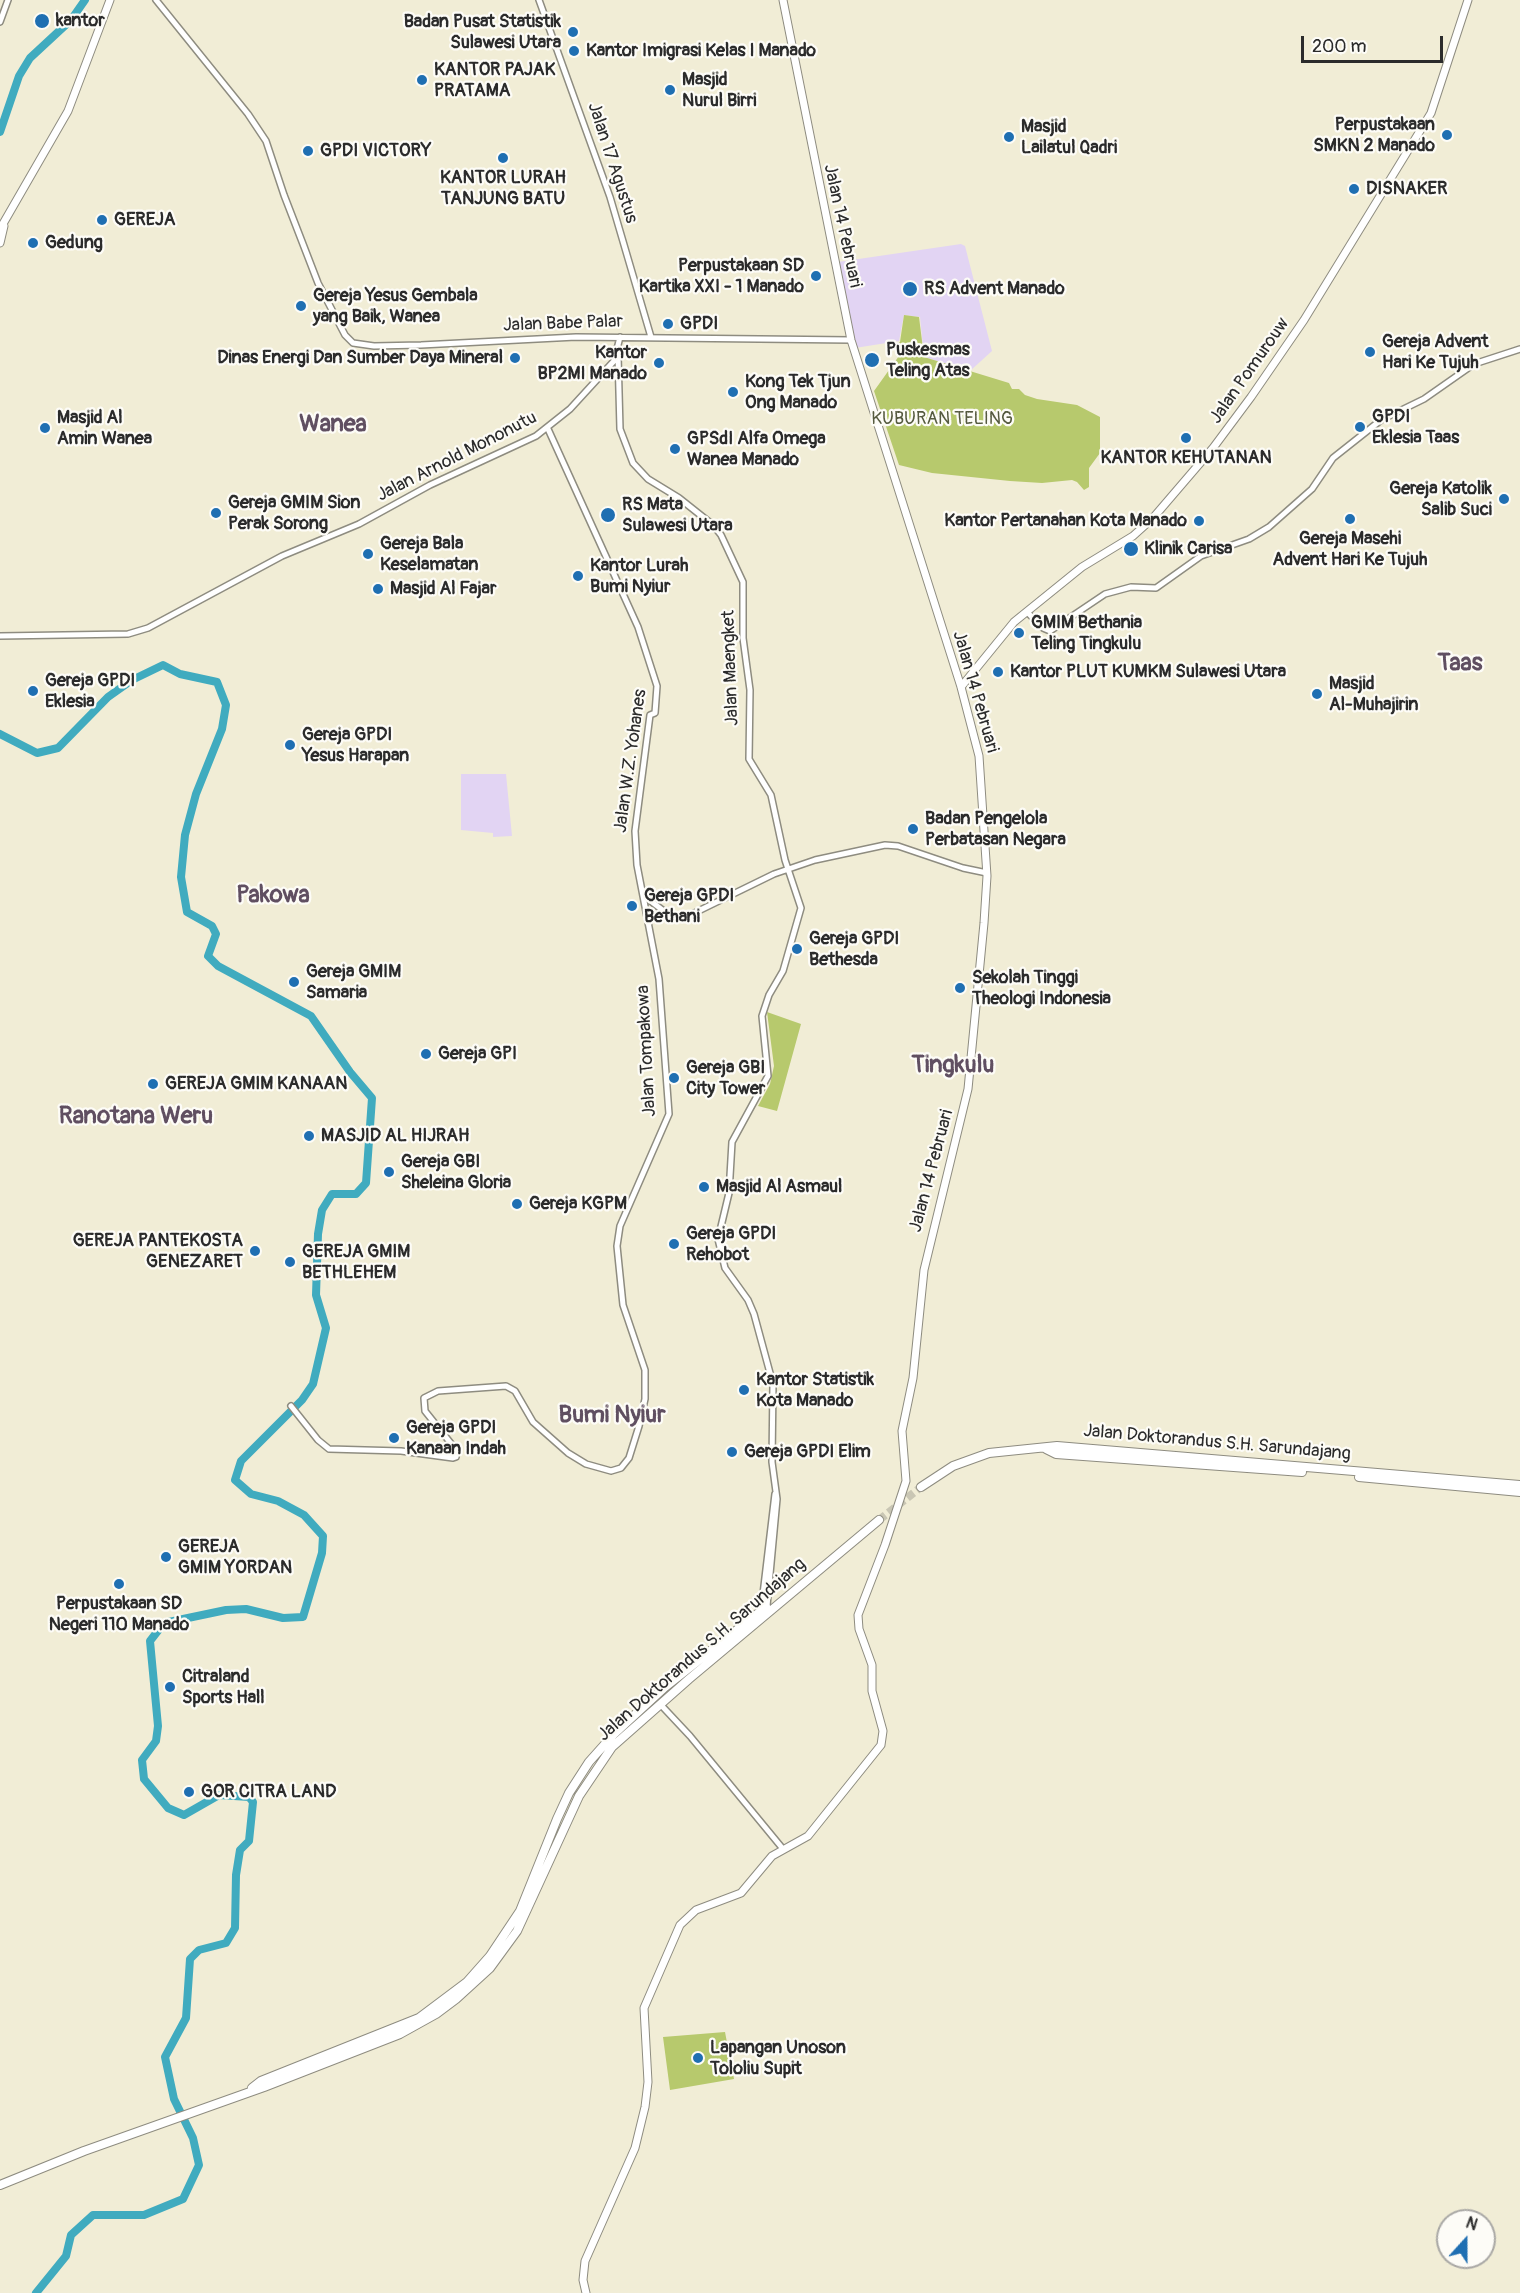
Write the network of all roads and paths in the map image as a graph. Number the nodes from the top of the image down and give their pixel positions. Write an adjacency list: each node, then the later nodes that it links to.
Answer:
1 (8, 0): 7 (street)
2 (110, 0): 8 (main road)
3 (156, 0): 12 (street, Jalan Babe Palar)
4 (539, 0): 11 (street, Jalan 17 Agustus)
5 (783, 0): 13 (main road, Jalan 14 Pebruari)
6 (1468, 0): 17 (main road, Jalan Pomurouw)
7 (0, 22)
8 (6, 218): 9 (main road); 10 (main road)
9 (0, 229)
10 (0, 243)
11 (651, 337): 12 (street, Jalan Babe Palar); 13 (street, Jalan Babe Palar)
12 (620, 338): 15 (street)
13 (851, 340): 19 (main road, Jalan 14 Pebruari)
14 (1520, 349): 17 (street)
15 (618, 355): 16 (street, Jalan Arnold Mononutu); 22 (street, Jalan Maengket)
16 (548, 429): 18 (street, Jalan Arnold Mononutu); 24 (street, Jalan W.Z. Yohanes)
17 (1027, 612): 20 (main road, Jalan Pomurouw)
18 (0, 636)
19 (956, 675): 20 (main road); 21 (main road, Jalan 14 Pebruari)
20 (971, 675): 21 (main road, Jalan Pomurouw)
21 (961, 687): 23 (main road, Jalan 14 Pebruari)
22 (787, 869): 23 (street); 24 (street); 32 (street, Jalan Maengket)
23 (987, 873): 36 (main road, Jalan 14 Pebruari)
24 (644, 896): 25 (street, Jalan Tompakowa)
25 (291, 1406)
26 (1046, 1449): 27 (highway, Jalan Doktorandus S.H. Sarundajang); 28 (highway, Jalan Doktorandus S.H. Sarundajang); 29 (highway)
27 (1520, 1485)
28 (921, 1487)
29 (1520, 1492)
30 (879, 1520): 31 (highway, Jalan Doktorandus S.H. Sarundajang)
31 (829, 1560): 32 (highway); 33 (highway, Jalan Doktorandus S.H. Sarundajang)
32 (764, 1608): 33 (highway)
33 (739, 1633): 34 (highway, Jalan Doktorandus S.H. Sarundajang); 35 (highway)
34 (660, 1704): 35 (highway, Jalan Doktorandus S.H. Sarundajang); 36 (street)
35 (563, 1815): 37 (highway, Jalan Doktorandus S.H. Sarundajang)
36 (783, 1849): 38 (main road, Jalan 14 Pebruari)
37 (0, 2185)
38 (586, 2293)

